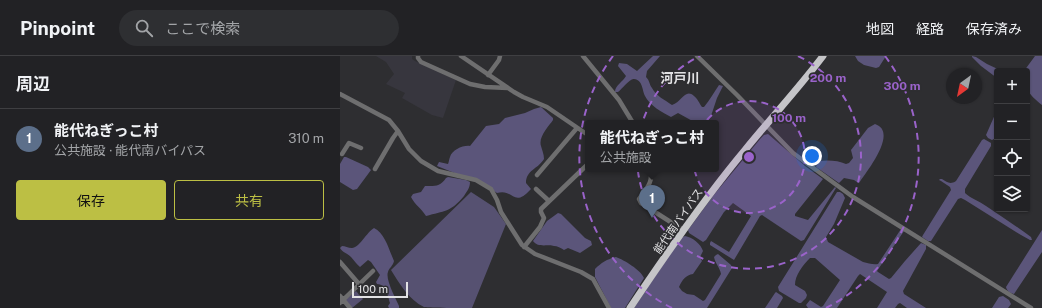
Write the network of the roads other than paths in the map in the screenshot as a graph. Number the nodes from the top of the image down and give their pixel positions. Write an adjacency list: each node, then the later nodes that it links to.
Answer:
1 (418, 56): 8 (street)
2 (461, 56): 7 (street)
3 (500, 56): 7 (street)
4 (583, 56): 10 (street)
5 (697, 56): 11 (street)
6 (824, 56): 11 (highway, 能代南バイパス)
7 (488, 75): 8 (street)
8 (508, 88): 12 (street)
9 (340, 94): 13 (street)
10 (631, 120)
11 (766, 126): 23 (highway, 能代南バイパス); 32 (street)
12 (577, 128): 14 (street); 20 (street)
13 (398, 131): 18 (street); 24 (street)
14 (585, 133)
15 (361, 148): 16 (street)
16 (341, 155)
17 (585, 167): 22 (street)
18 (375, 168)
19 (651, 172): 23 (street)
20 (537, 175)
21 (536, 189): 22 (street)
22 (549, 201): 24 (street)
23 (683, 230): 31 (highway, 能代南バイパス)
24 (524, 247): 30 (street)
25 (340, 262): 27 (street)
26 (373, 271): 27 (street)
27 (359, 284): 28 (street)
28 (341, 300): 29 (street)
29 (350, 308)
30 (609, 308)
31 (630, 308)
32 (1031, 308)

